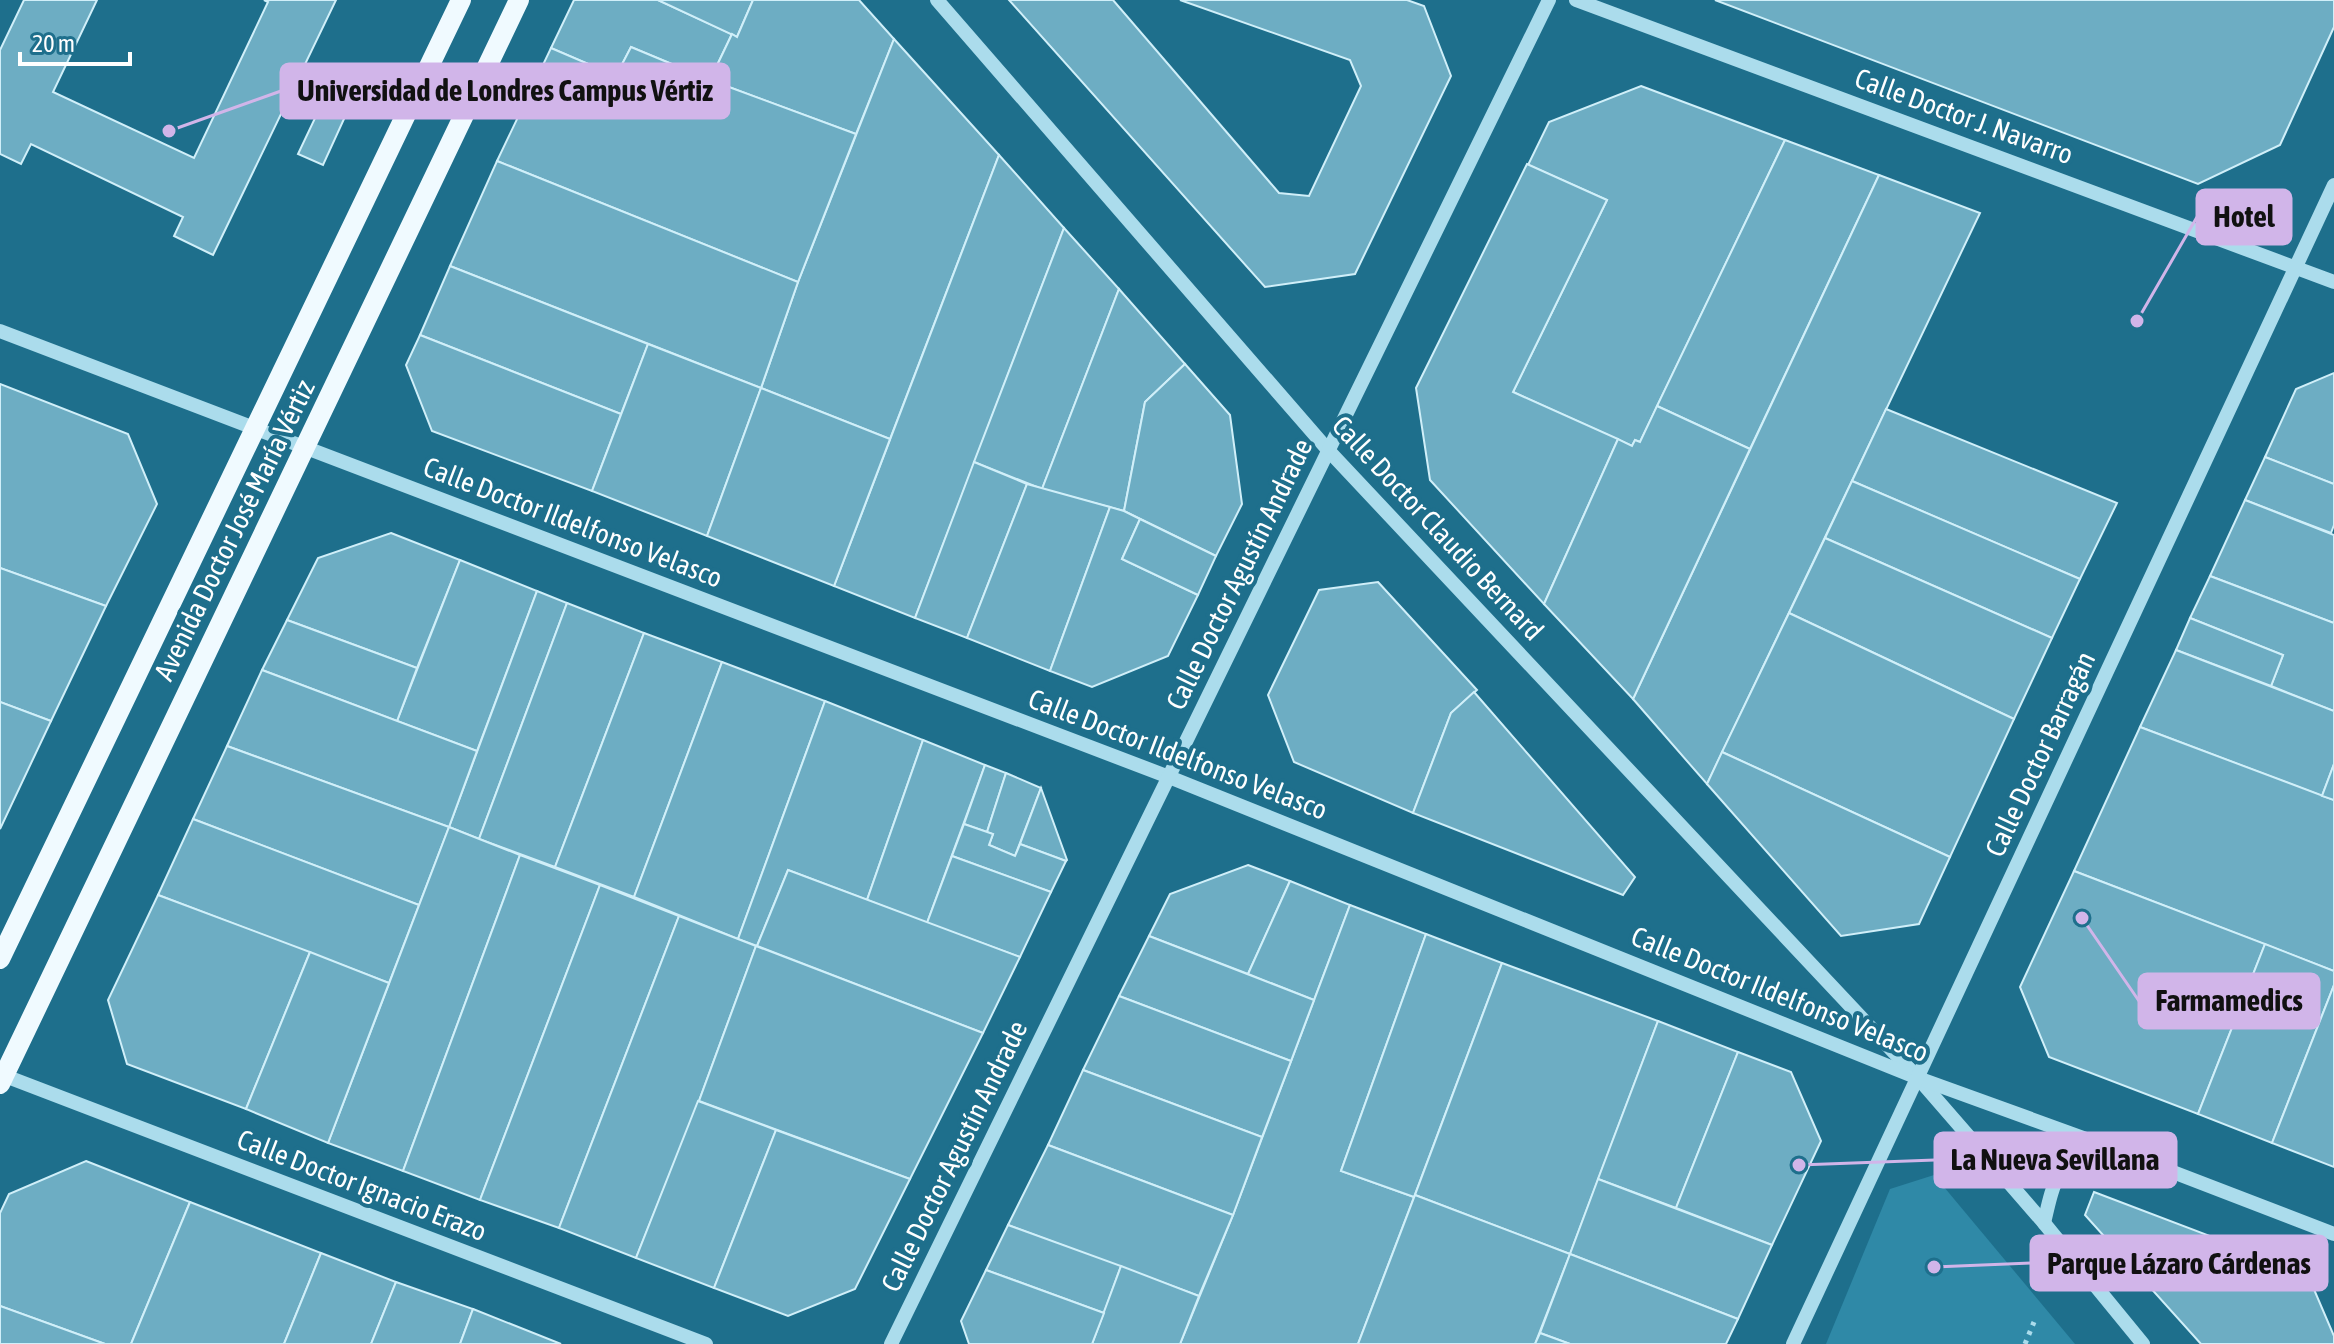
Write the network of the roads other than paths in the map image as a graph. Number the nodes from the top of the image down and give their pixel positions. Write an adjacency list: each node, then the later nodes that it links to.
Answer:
1 (461, 0): 10 (main road, Avenida Doctor José María Vértiz)
2 (519, 0): 11 (main road, Avenida Doctor José María Vértiz)
3 (937, 0): 12 (street, Calle Doctor Claudio Bernard)
4 (1549, 0): 12 (street, Calle Doctor Agustín Andrade)
5 (1576, 0): 7 (street, Calle Doctor J. Navarro)
6 (2334, 185): 7 (street, Calle Doctor Barragán)
7 (2297, 267): 8 (street, Calle Doctor J. Navarro); 16 (street, Calle Doctor Barragán)
8 (2334, 282)
9 (0, 331): 10 (street, Calle Doctor Ildelfonso Velasco)
10 (255, 427): 11 (street, Calle Doctor Ildelfonso Velasco); 14 (main road, Avenida Doctor José María Vértiz)
11 (305, 448): 13 (street, Calle Doctor Ildelfonso Velasco); 15 (main road, Avenida Doctor José María Vértiz)
12 (1328, 450): 13 (street, Calle Doctor Agustín Andrade); 16 (street, Calle Doctor Claudio Bernard)
13 (1169, 777): 16 (street, Calle Doctor Ildelfonso Velasco); 21 (street, Calle Doctor Agustín Andrade)
14 (0, 959)
15 (1, 1078): 20 (street, Calle Doctor Ignacio Erazo)
16 (1918, 1078): 17 (street, Calle Doctor Ildelfonso Velasco); 18 (street, Calle Doctor Claudio Bernard); 22 (street, Calle Doctor Barragán)
17 (2100, 1144): 18 (street); 19 (street, Calle Doctor Ildelfonso Velasco)
18 (2044, 1223): 23 (street, Calle Doctor Claudio Bernard)
19 (2334, 1234)
20 (706, 1344)
21 (891, 1344)
22 (1793, 1344)
23 (2143, 1344)

